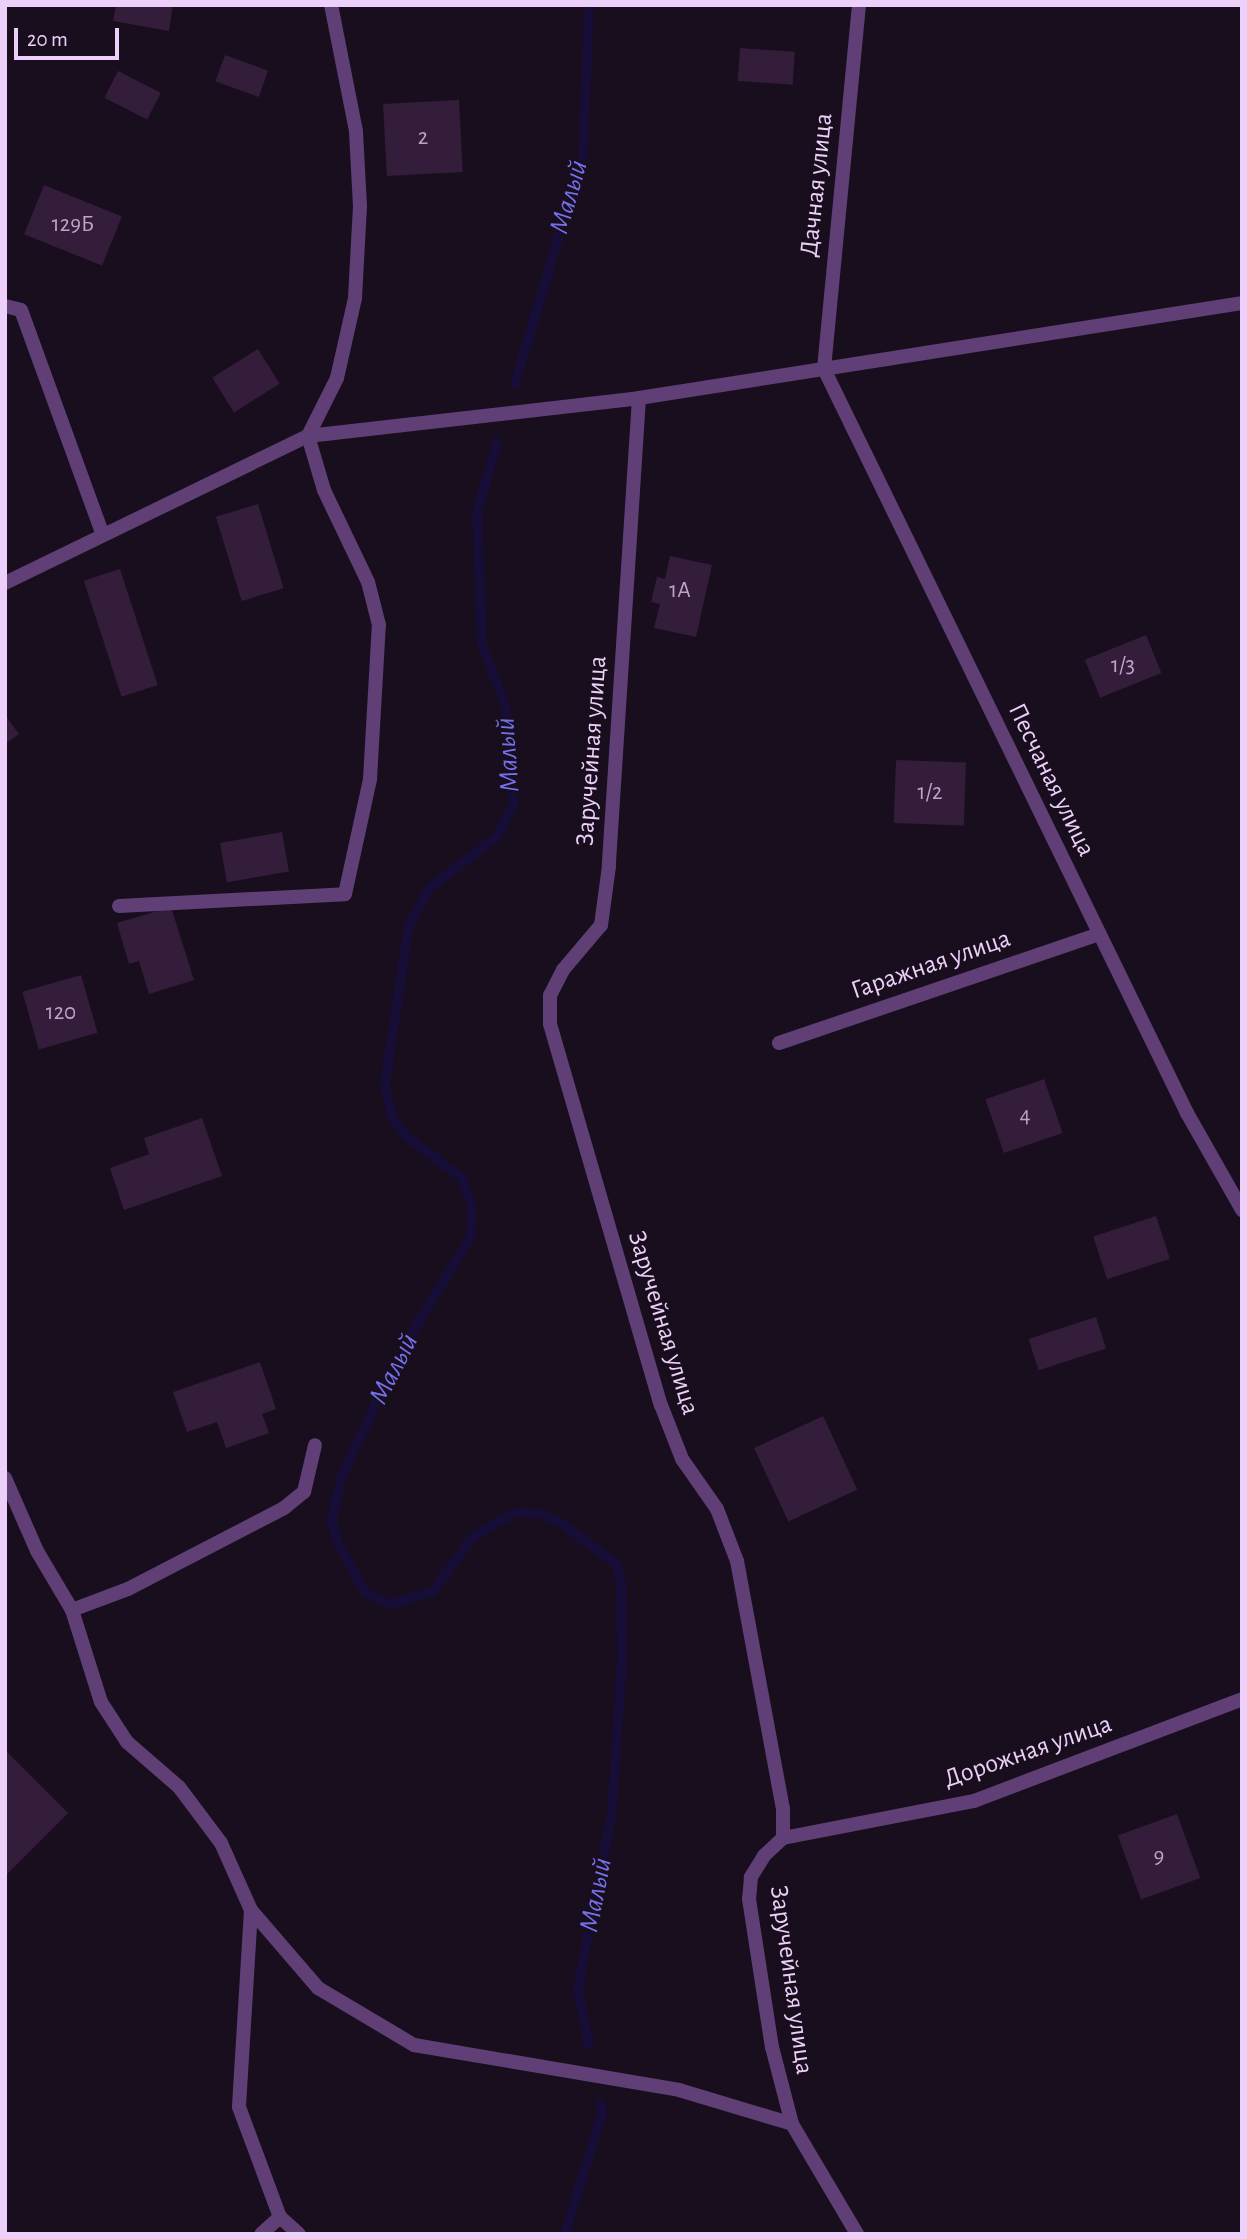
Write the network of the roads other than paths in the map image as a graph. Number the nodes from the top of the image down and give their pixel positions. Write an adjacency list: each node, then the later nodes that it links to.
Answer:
1 (331, 5): 7 (street)
2 (859, 5): 5 (street, Дачная улица)
3 (1242, 303): 5 (street)
4 (5, 306): 8 (street)
5 (824, 369): 6 (street); 11 (street, Песчаная улица)
6 (639, 398): 7 (street); 18 (street, Заручейная улица)
7 (308, 436): 8 (street); 10 (street)
8 (102, 533): 9 (street)
9 (5, 583)
10 (119, 906)
11 (1099, 934): 12 (street, Гаражная улица); 13 (street, Песчаная улица)
12 (779, 1043)
13 (1242, 1210)
14 (314, 1445): 16 (street)
15 (5, 1478): 16 (street)
16 (72, 1610): 19 (street)
17 (1242, 1699): 18 (street, Дорожная улица)
18 (783, 1839): 20 (street, Заручейная улица)
19 (251, 1910): 20 (street); 21 (street)
20 (792, 2124): 24 (street, Заручейная улица)
21 (280, 2217): 22 (street); 23 (street)
22 (261, 2234)
23 (299, 2234)
24 (857, 2234)

